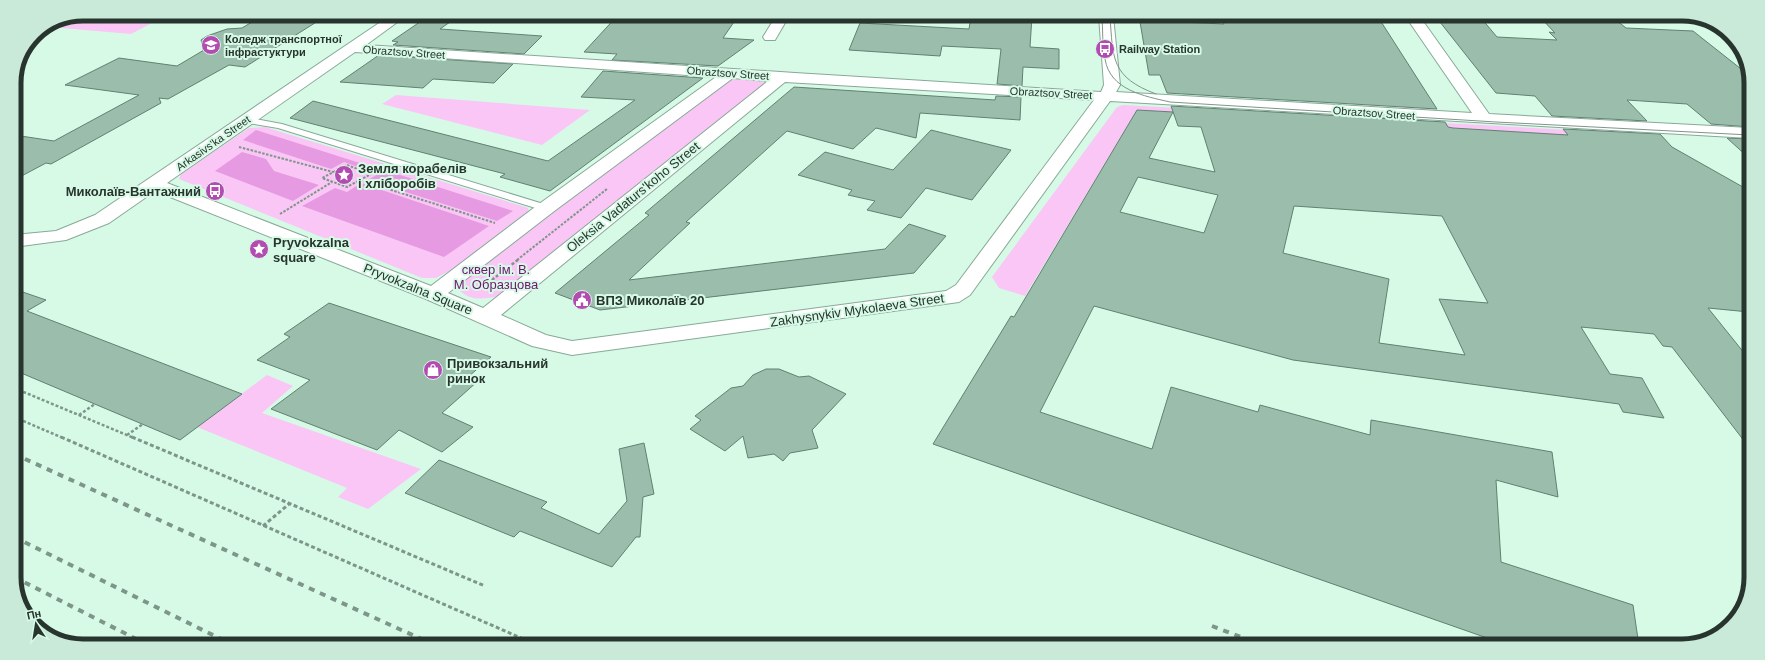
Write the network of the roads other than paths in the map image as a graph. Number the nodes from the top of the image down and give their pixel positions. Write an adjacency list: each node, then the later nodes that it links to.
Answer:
1 (391, 21): 6 (street, Arkasivs'ka Street)
2 (779, 21): 5 (street)
3 (1106, 21): 9 (street, Zakhysnykiv Mykolaeva Street)
4 (1416, 21): 11 (street)
5 (770, 37)
6 (352, 48): 7 (street, Obraztsov Street); 10 (street, Arkasivs'ka Street)
7 (731, 73): 8 (street, Obraztsov Street); 14 (street)
8 (782, 77): 9 (street, Obraztsov Street); 17 (street, Oleksia Vadaturs'koho Street)
9 (1104, 96): 11 (street, Obraztsov Street); 18 (street, Zakhysnykiv Mykolaeva Street)
10 (245, 120): 13 (street, Arkasivs'ka Street); 14 (lane)
11 (1484, 120): 12 (street, Obraztsov Street)
12 (1744, 133)
13 (153, 184): 15 (street, Arkasivs'ka Street); 16 (street, Pryvokzalna Square)
14 (546, 208): 16 (street)
15 (21, 241)
16 (433, 294): 17 (street, Pryvokzalna Square)
17 (485, 317): 18 (street, Pryvokzalna Square)
18 (572, 348)

